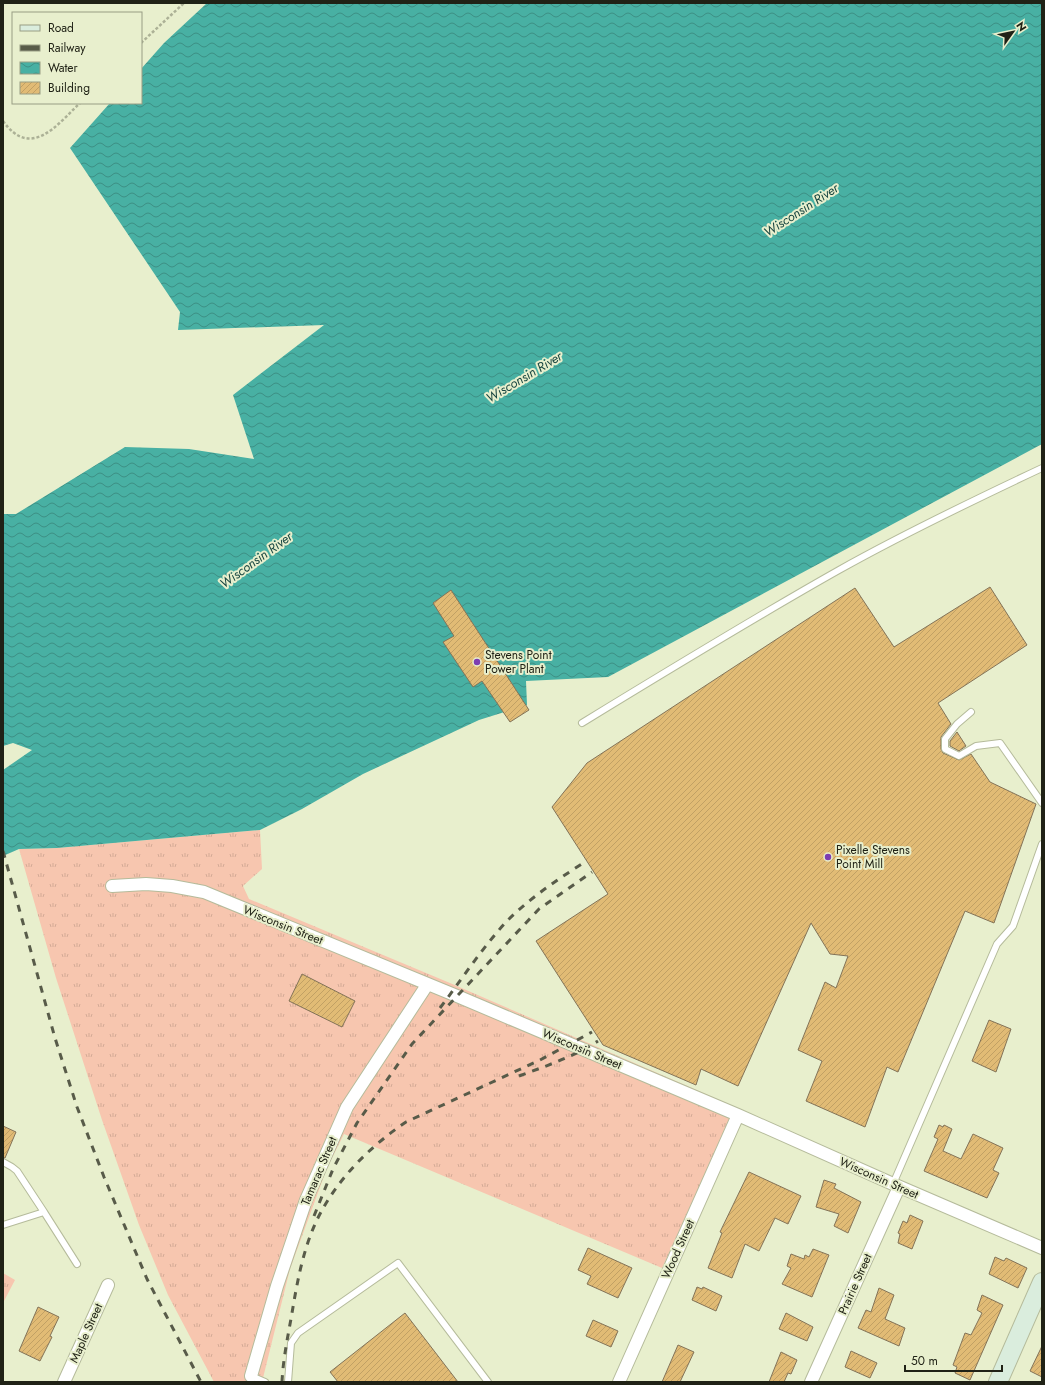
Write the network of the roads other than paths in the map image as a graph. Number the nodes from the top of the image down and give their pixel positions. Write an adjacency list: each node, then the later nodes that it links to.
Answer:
1 (1042, 468): 3 (lane)
2 (970, 712): 4 (lane)
3 (582, 723)
4 (1042, 803)
5 (1042, 844): 10 (lane)
6 (112, 886): 7 (street, Wisconsin Street)
7 (427, 985): 8 (street, Wisconsin Street); 17 (street, Tamarac Street)
8 (738, 1115): 10 (street, Wisconsin Street); 22 (street, Wood Street)
9 (3, 1162): 11 (lane)
10 (896, 1185): 13 (street, Wisconsin Street); 23 (street, Prairie Street)
11 (44, 1212): 12 (lane); 14 (lane)
12 (3, 1225)
13 (1042, 1248)
14 (77, 1264)
15 (1042, 1282): 24 (street)
16 (108, 1285): 18 (street, Maple Street)
17 (251, 1376): 19 (lane)
18 (64, 1382)
19 (265, 1382)
20 (288, 1382): 21 (lane)
21 (488, 1382)
22 (619, 1382)
23 (812, 1382)
24 (998, 1382)

